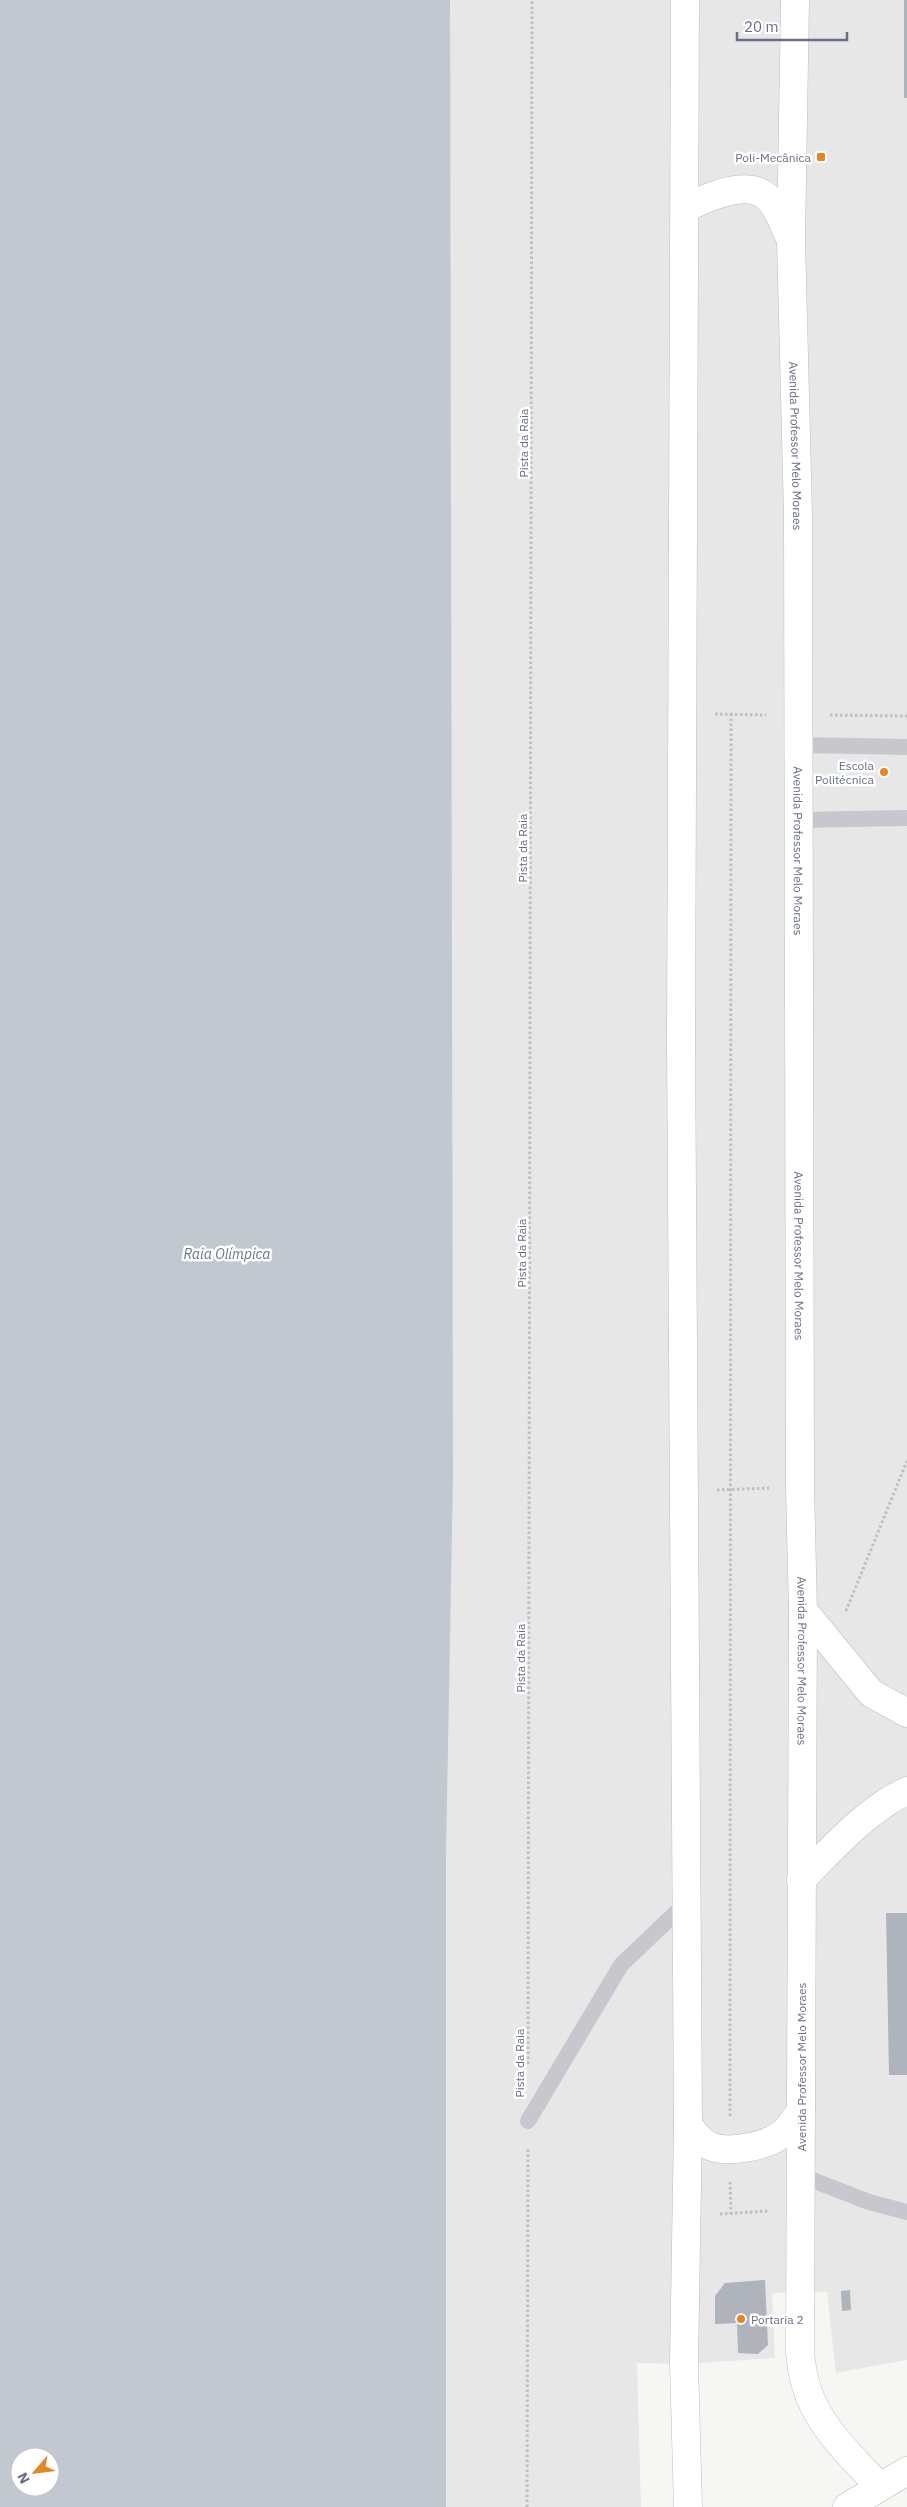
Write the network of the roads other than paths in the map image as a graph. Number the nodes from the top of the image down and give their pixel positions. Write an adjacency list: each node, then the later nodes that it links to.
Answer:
1 (686, 0): 3 (main road)
2 (795, 0): 4 (main road, Avenida Professor Melo Moraes)
3 (686, 208): 4 (main road); 13 (main road)
4 (791, 240): 5 (main road, Avenida Professor Melo Moraes)
5 (799, 745): 6 (lane); 8 (main road, Avenida Professor Melo Moraes)
6 (907, 747)
7 (907, 818): 8 (lane)
8 (799, 820): 9 (main road, Avenida Professor Melo Moraes)
9 (803, 1610): 10 (main road); 12 (main road, Avenida Professor Melo Moraes)
10 (907, 1713)
11 (907, 1791): 12 (main road)
12 (801, 1880): 14 (main road, Avenida Professor Melo Moraes)
13 (687, 1902): 15 (lane); 16 (main road)
14 (801, 2110): 16 (main road); 17 (main road, Avenida Professor Melo Moraes)
15 (528, 2121)
16 (688, 2125): 21 (main road)
17 (802, 2176): 18 (lane); 20 (main road, Avenida Professor Melo Moraes)
18 (907, 2212)
19 (907, 2471): 20 (main road)
20 (880, 2487): 22 (main road)
21 (688, 2507)
22 (847, 2507)

